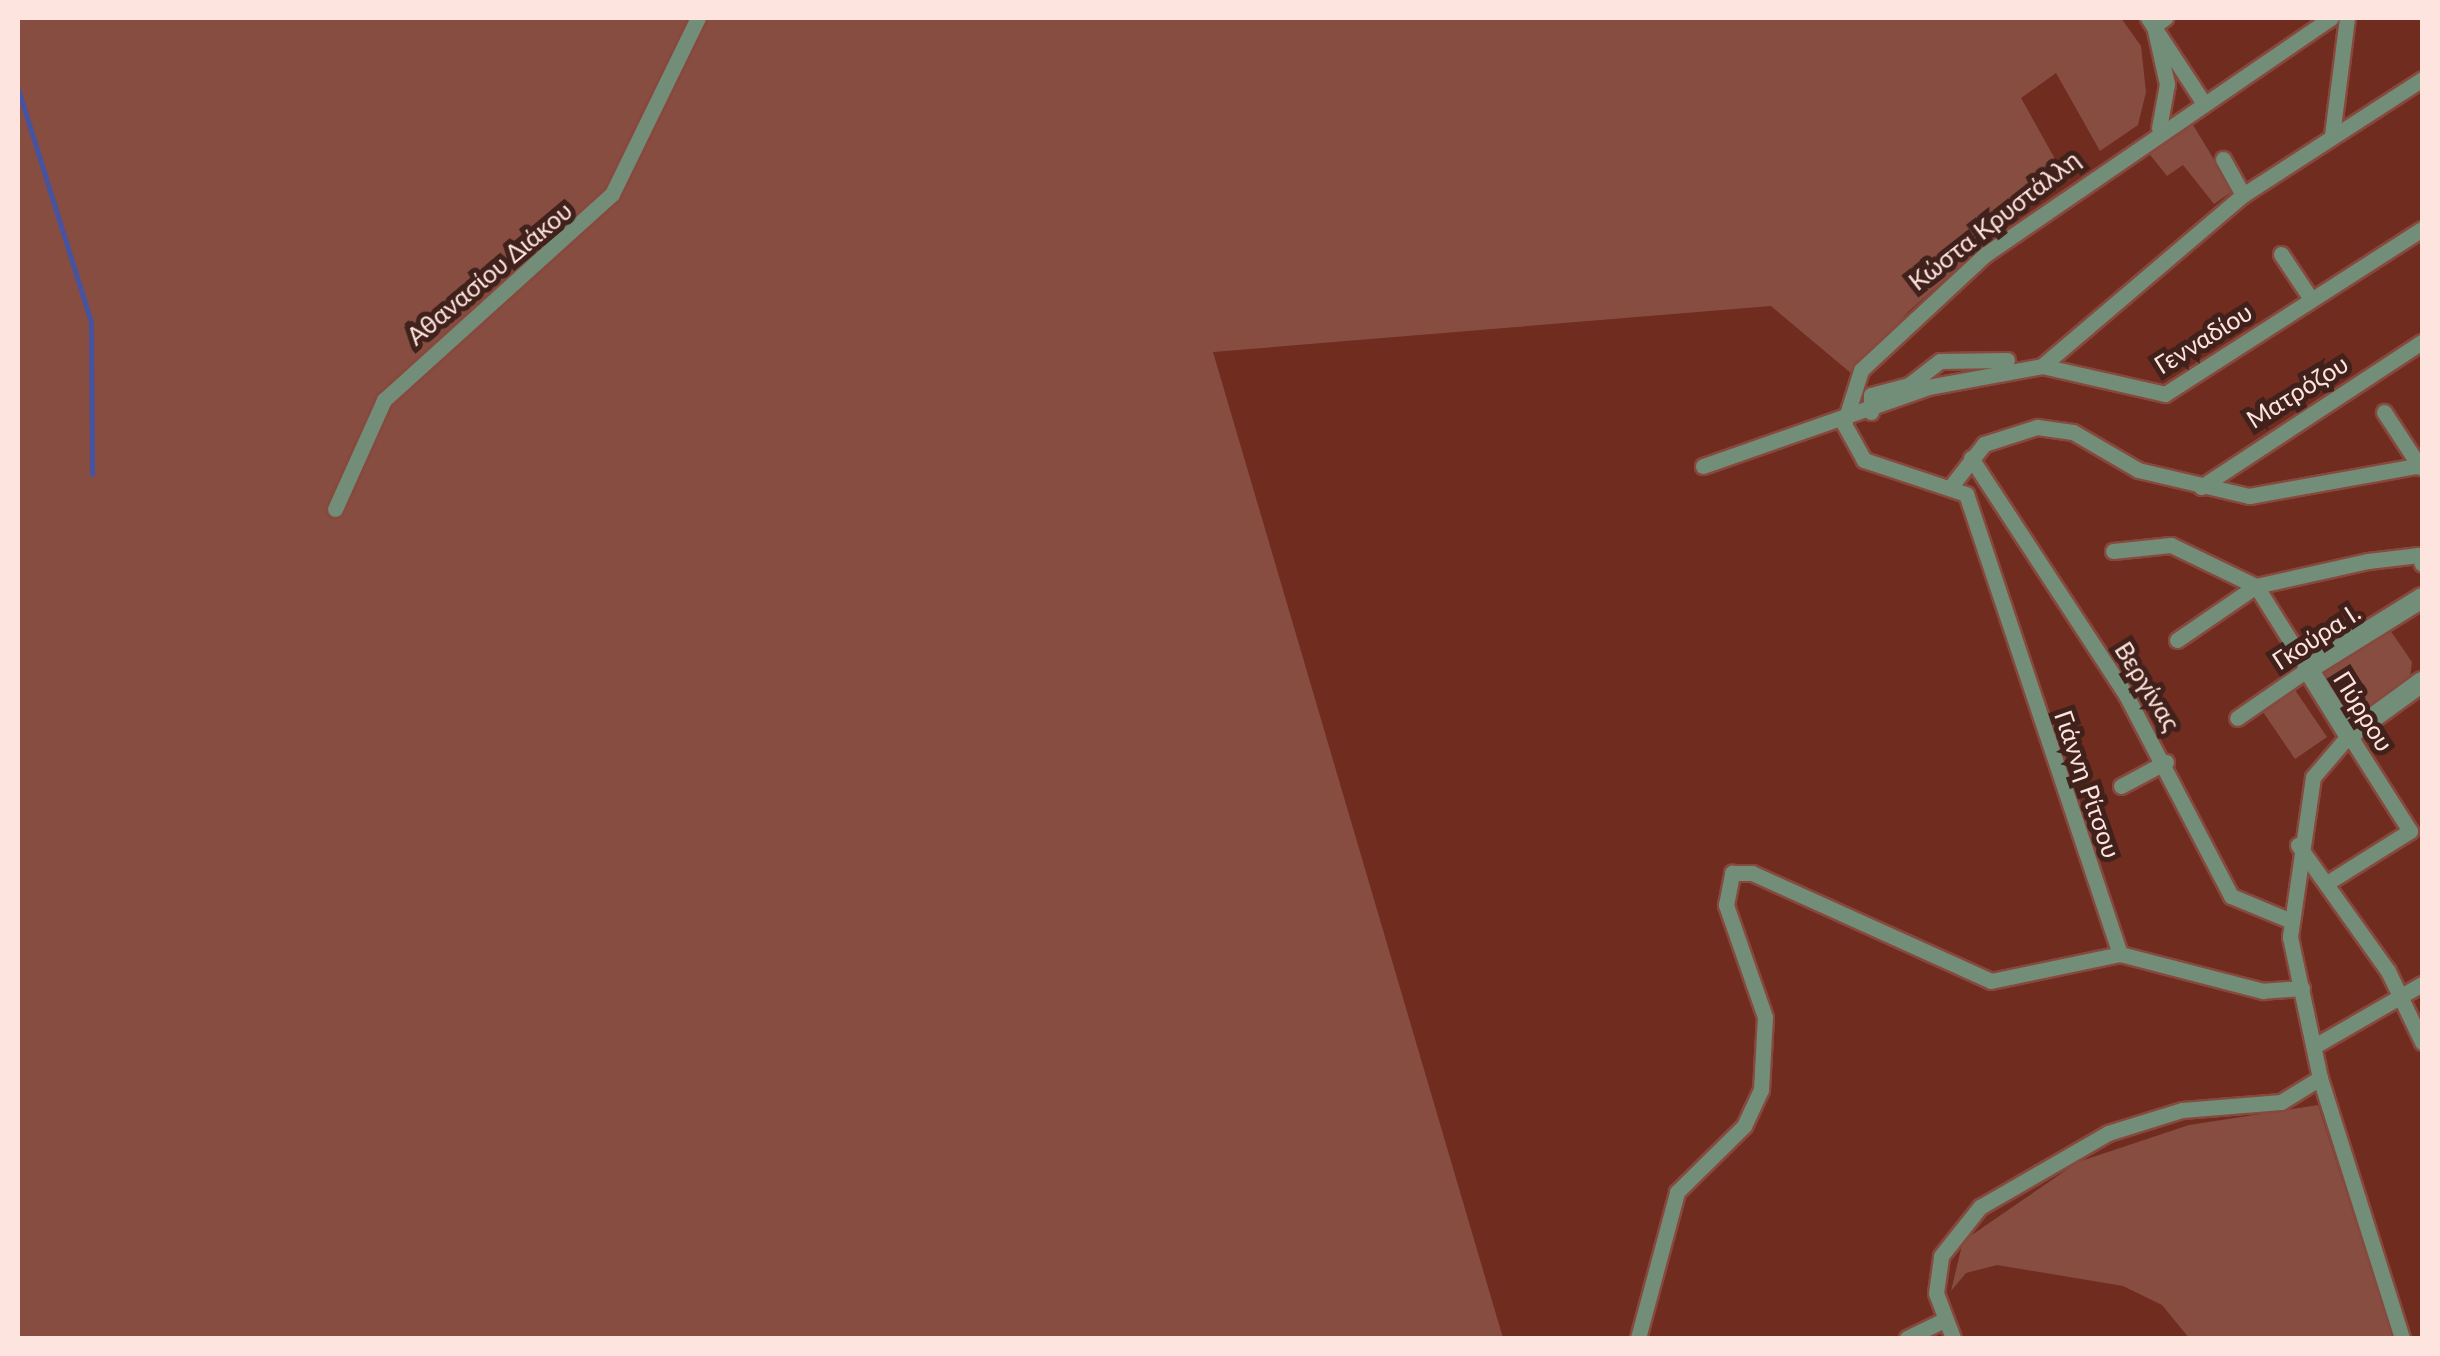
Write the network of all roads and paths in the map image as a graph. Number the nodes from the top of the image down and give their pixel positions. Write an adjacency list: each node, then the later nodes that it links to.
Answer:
1 (698, 18): 25 (street, Αθανασίου Διάκου)
2 (2331, 18): 6 (street, Κώστα Κρυστάλλη)
3 (2346, 18): 8 (street)
4 (2155, 20): 6 (street); 7 (street)
5 (2422, 80): 8 (street)
6 (2201, 100): 7 (street, Κώστα Κρυστάλλη)
7 (2159, 128): 19 (street, Κώστα Κρυστάλλη)
8 (2332, 135): 10 (street)
9 (2223, 159): 10 (street)
10 (2243, 195): 16 (street)
11 (2422, 229): 13 (street, Γενναδίου)
12 (2282, 254): 13 (street)
13 (2312, 299): 16 (street, Γενναδίου)
14 (2422, 342): 24 (street, Ματρόζου)
15 (2008, 360): 17 (street)
16 (2042, 366): 17 (street, Γενναδίου)
17 (1871, 412): 19 (street, Γενναδίου)
18 (2384, 412): 22 (street)
19 (1844, 424): 21 (street, Γενναδίου); 23 (street)
20 (1971, 458): 23 (street); 24 (street); 35 (street, Βεργίνας)
21 (1703, 466)
22 (2421, 466): 24 (street)
23 (1952, 485): 40 (street, Γιάννη Ρίτσου)
24 (2201, 488)
25 (335, 509)
26 (2113, 552): 28 (street)
27 (2421, 558): 28 (street)
28 (2256, 586): 30 (street); 31 (street, Πύρρου)
29 (2422, 598): 31 (street, Γκούρα Ι.)
30 (2176, 640)
31 (2308, 669): 33 (street, Γκούρα Ι.); 34 (street, Πύρρου)
32 (2422, 682): 34 (street)
33 (2238, 718)
34 (2350, 736): 37 (street); 38 (street, Πύρρου)
35 (2166, 762): 36 (street); 39 (street, Βεργίνας)
36 (2121, 786)
37 (2298, 845): 38 (street); 39 (street)
38 (2327, 883): 43 (street)
39 (2289, 920): 42 (street)
40 (2120, 954): 42 (street); 48 (street)
41 (2422, 984): 43 (street)
42 (2302, 988): 45 (street)
43 (2402, 996): 44 (street); 45 (street)
44 (2422, 1042)
45 (2318, 1044): 46 (street)
46 (2320, 1078): 47 (street); 51 (street)
47 (1942, 1321): 49 (street); 50 (street)
48 (1638, 1338)
49 (1907, 1338)
50 (1953, 1338)
51 (2402, 1338)

